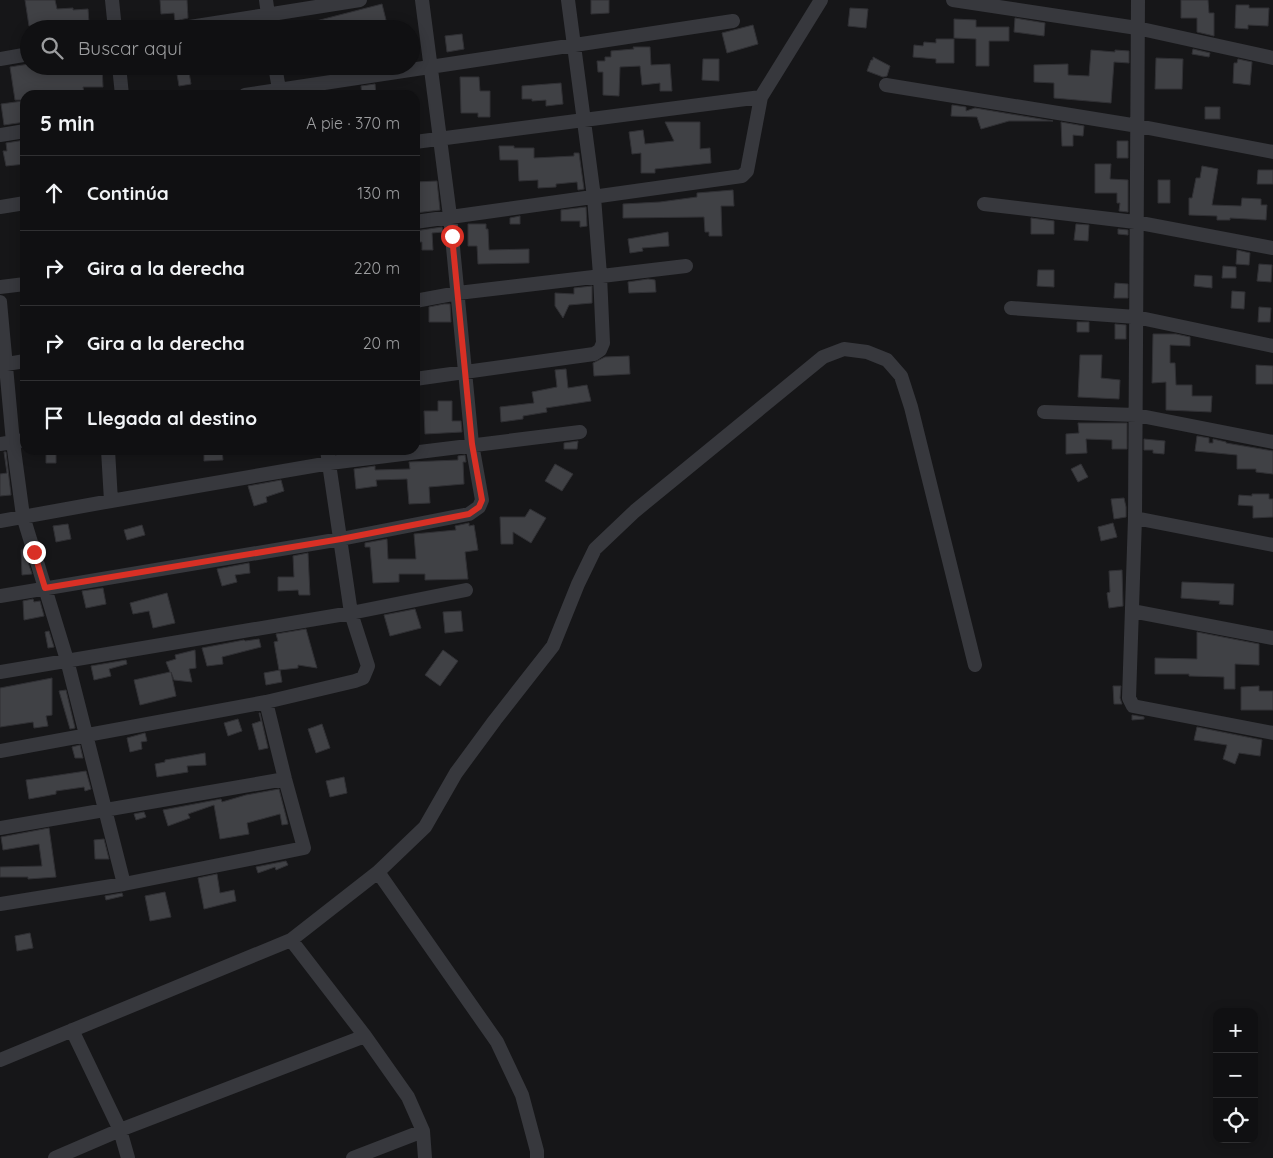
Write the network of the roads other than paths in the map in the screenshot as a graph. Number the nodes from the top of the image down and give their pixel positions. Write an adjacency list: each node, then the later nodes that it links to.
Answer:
1 (112, 0): 9 (street)
2 (360, 0): 8 (street)
3 (422, 0): 18 (street)
4 (568, 0): 14 (street)
5 (821, 0): 27 (street)
6 (953, 0): 13 (street)
7 (1138, 0): 13 (street)
8 (267, 7): 10 (street); 11 (street)
9 (114, 20)
10 (214, 20)
11 (269, 20)
12 (733, 21): 14 (street)
13 (1137, 28): 16 (street); 29 (street)
14 (574, 46): 18 (street); 28 (street)
15 (20, 56): 17 (street)
16 (1273, 58)
17 (0, 59)
18 (431, 68): 19 (street); 32 (street)
19 (420, 70)
20 (120, 75): 24 (street)
21 (276, 75): 25 (street)
22 (387, 75): 26 (street)
23 (886, 85): 29 (street)
24 (121, 90)
25 (279, 90)
26 (292, 90)
27 (762, 97): 28 (street); 35 (street)
28 (585, 120): 32 (street); 35 (street)
29 (1138, 126): 34 (street); 41 (street)
30 (20, 133): 31 (street)
31 (0, 135)
32 (440, 138): 33 (street); 39 (street)
33 (420, 141)
34 (1273, 152)
35 (594, 197): 39 (street); 44 (street)
36 (20, 204): 38 (street)
37 (984, 204): 41 (street)
38 (0, 207)
39 (450, 216): 40 (street); 47 (street)
40 (420, 221)
41 (1135, 222): 42 (street); 51 (street)
42 (1273, 248)
43 (686, 266): 44 (street)
44 (600, 276): 47 (street); 55 (street)
45 (20, 285): 46 (street)
46 (0, 287)
47 (458, 293): 48 (street); 55 (street)
48 (420, 300)
49 (0, 302): 54 (street)
50 (1011, 308): 51 (street)
51 (1136, 317): 52 (street); 58 (street)
52 (1273, 346)
53 (20, 362): 54 (street)
54 (3, 365): 60 (street)
55 (466, 372): 56 (street); 62 (street)
56 (420, 378)
57 (1044, 412): 58 (street)
58 (1136, 415): 61 (street); 69 (street)
59 (580, 432): 62 (street)
60 (13, 442): 68 (street)
61 (1273, 442)
62 (472, 444): 63 (street); 71 (street)
63 (420, 449)
64 (108, 455): 67 (street)
65 (350, 455): 66 (street)
66 (328, 457): 67 (street); 71 (street)
67 (111, 501): 68 (street)
68 (23, 516): 70 (street); 73 (street)
69 (1135, 518): 72 (street); 76 (street)
70 (0, 521)
71 (341, 539): 73 (street); 77 (street)
72 (1273, 545)
73 (45, 588): 75 (street); 79 (street)
74 (466, 590): 77 (street)
75 (0, 596)
76 (1132, 610): 78 (street); 83 (street)
77 (351, 613): 79 (street); 82 (street)
78 (1273, 638)
79 (67, 660): 81 (street); 84 (street)
80 (975, 666): 89 (street)
81 (0, 672)
82 (266, 702): 84 (street); 86 (street)
83 (1273, 733)
84 (86, 735): 85 (street); 87 (street)
85 (0, 751)
86 (285, 779): 87 (street); 90 (street)
87 (104, 810): 88 (street); 90 (street)
88 (0, 828)
89 (378, 872): 92 (street); 102 (street)
90 (124, 884): 91 (street)
91 (0, 904)
92 (291, 940): 93 (street); 94 (street)
93 (72, 1030): 95 (street); 96 (street)
94 (365, 1036): 96 (street); 97 (street)
95 (0, 1060)
96 (120, 1130): 98 (street); 99 (street)
97 (423, 1131): 100 (street); 101 (street)
98 (55, 1158)
99 (128, 1158)
100 (353, 1158)
101 (425, 1158)
102 (537, 1158)

